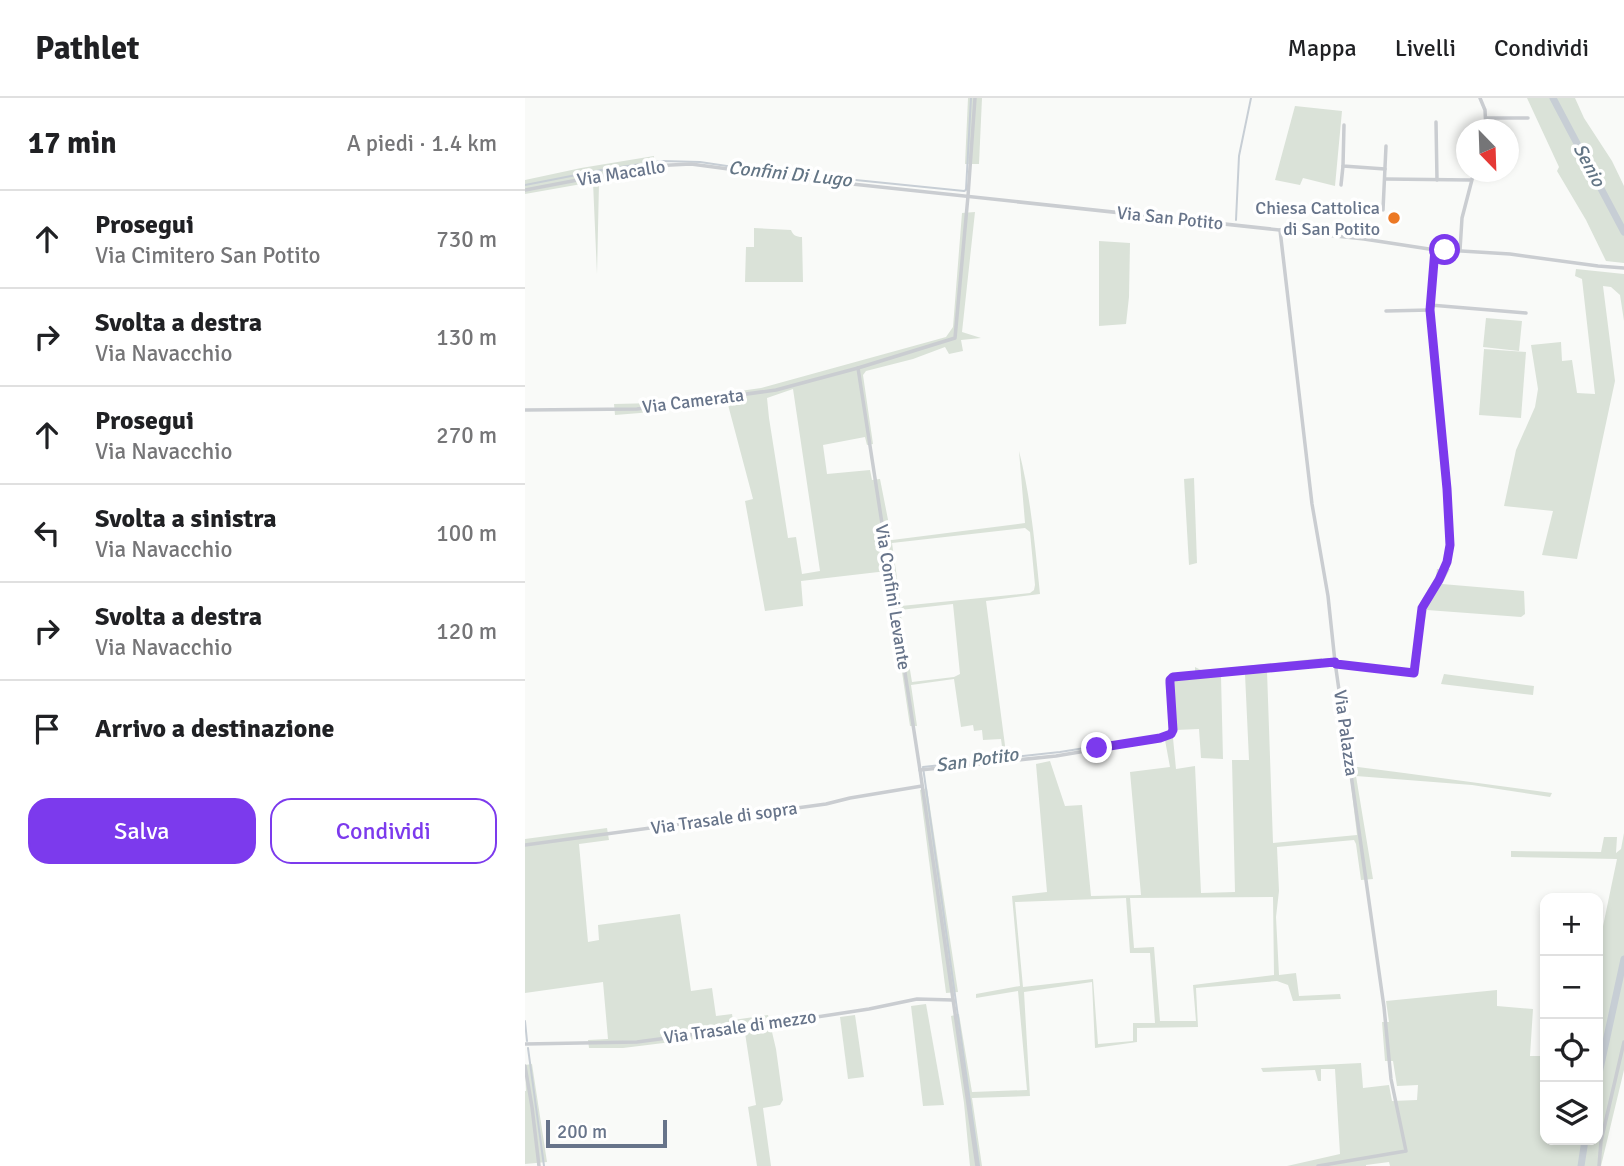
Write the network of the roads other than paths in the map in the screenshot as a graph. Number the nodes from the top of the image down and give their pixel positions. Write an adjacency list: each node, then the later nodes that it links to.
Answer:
1 (975, 98): 16 (street)
2 (1480, 98): 3 (street)
3 (1486, 118): 4 (street)
4 (1528, 118)
5 (1436, 122): 11 (street)
6 (1344, 125): 8 (street)
7 (1386, 146): 9 (street)
8 (1343, 166): 9 (street); 14 (street)
9 (1385, 169): 10 (street)
10 (1385, 179): 11 (street); 17 (street)
11 (1437, 180): 12 (street)
12 (1456, 180)
13 (1471, 182): 20 (street)
14 (1341, 185)
15 (525, 190): 16 (street, Via Macallo)
16 (968, 196): 18 (street, Via San Potito); 25 (street)
17 (1383, 210)
18 (1280, 230): 19 (street, Via San Potito); 27 (street, Via Palazza)
19 (1435, 249): 20 (street, Via San Potito); 22 (street)
20 (1460, 250): 21 (street, Via San Potito)
21 (1623, 267)
22 (1430, 307): 23 (street); 24 (street); 27 (street)
23 (1386, 311)
24 (1526, 313)
25 (858, 368): 26 (street, Via Camerata); 28 (street, Via Confini Levante)
26 (525, 410)
27 (1336, 663): 28 (street); 37 (street, Via Palazza)
28 (919, 771): 29 (street, Via Confini Levante)
29 (922, 786): 30 (street, Via Trasale di sopra); 31 (street, Via Confini Levante)
30 (525, 845)
31 (953, 1000): 33 (street, Via Trasale di mezzo); 36 (street, Via Confini Levante)
32 (1624, 1042): 38 (street)
33 (525, 1044)
34 (525, 1066): 35 (street)
35 (540, 1166)
36 (977, 1166)
37 (1318, 1166)
38 (1599, 1166)

